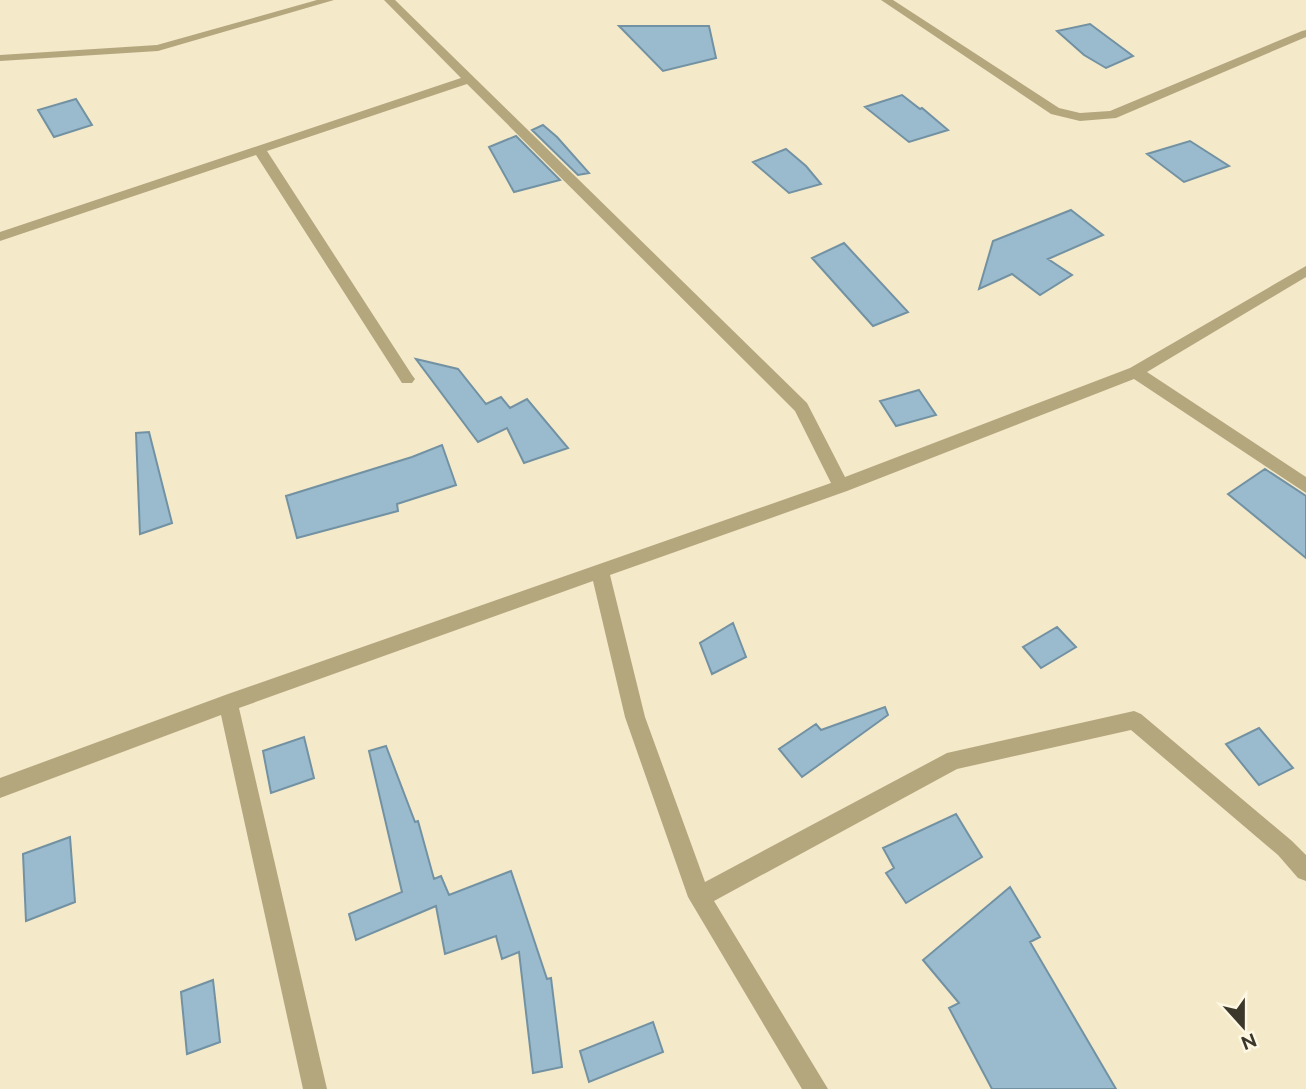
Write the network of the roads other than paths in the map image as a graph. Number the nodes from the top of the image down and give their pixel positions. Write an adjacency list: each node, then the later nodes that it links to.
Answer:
1 (329, 0): 5 (street)
2 (389, 0): 6 (street)
3 (886, 0): 4 (street)
4 (1306, 33)
5 (0, 58)
6 (469, 79): 7 (street); 12 (street)
7 (260, 149): 8 (street); 11 (street)
8 (0, 237)
9 (1306, 271): 10 (street)
10 (1135, 372): 12 (street); 13 (street)
11 (407, 379)
12 (841, 486): 14 (street)
13 (1306, 486)
14 (600, 572): 15 (street); 18 (street)
15 (228, 704): 16 (street); 19 (street)
16 (0, 788)
17 (1306, 870): 18 (street)
18 (699, 897): 20 (street)
19 (315, 1089)
20 (817, 1089)

